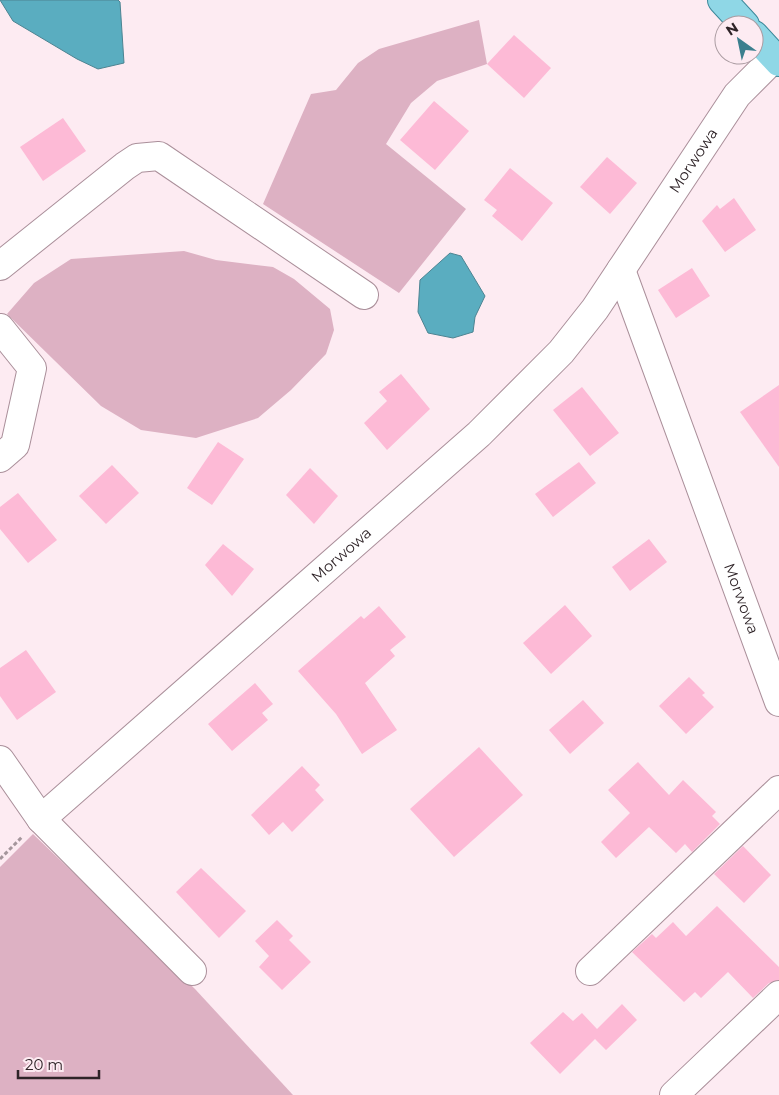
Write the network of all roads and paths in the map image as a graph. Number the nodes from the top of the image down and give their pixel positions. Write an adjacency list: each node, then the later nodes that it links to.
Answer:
1 (722, 0): 2 (main road)
2 (736, 15)
3 (764, 46): 4 (main road)
4 (777, 60): 6 (street, Morwowa)
5 (0, 266): 7 (street)
6 (620, 270): 10 (street, Morwowa); 13 (street, Morwowa)
7 (364, 295)
8 (0, 328): 9 (street)
9 (0, 458)
10 (779, 702)
11 (0, 760): 13 (street)
12 (779, 790): 15 (street)
13 (41, 819): 14 (street)
14 (192, 971)
15 (590, 971)
16 (779, 994): 17 (street)
17 (674, 1095)

